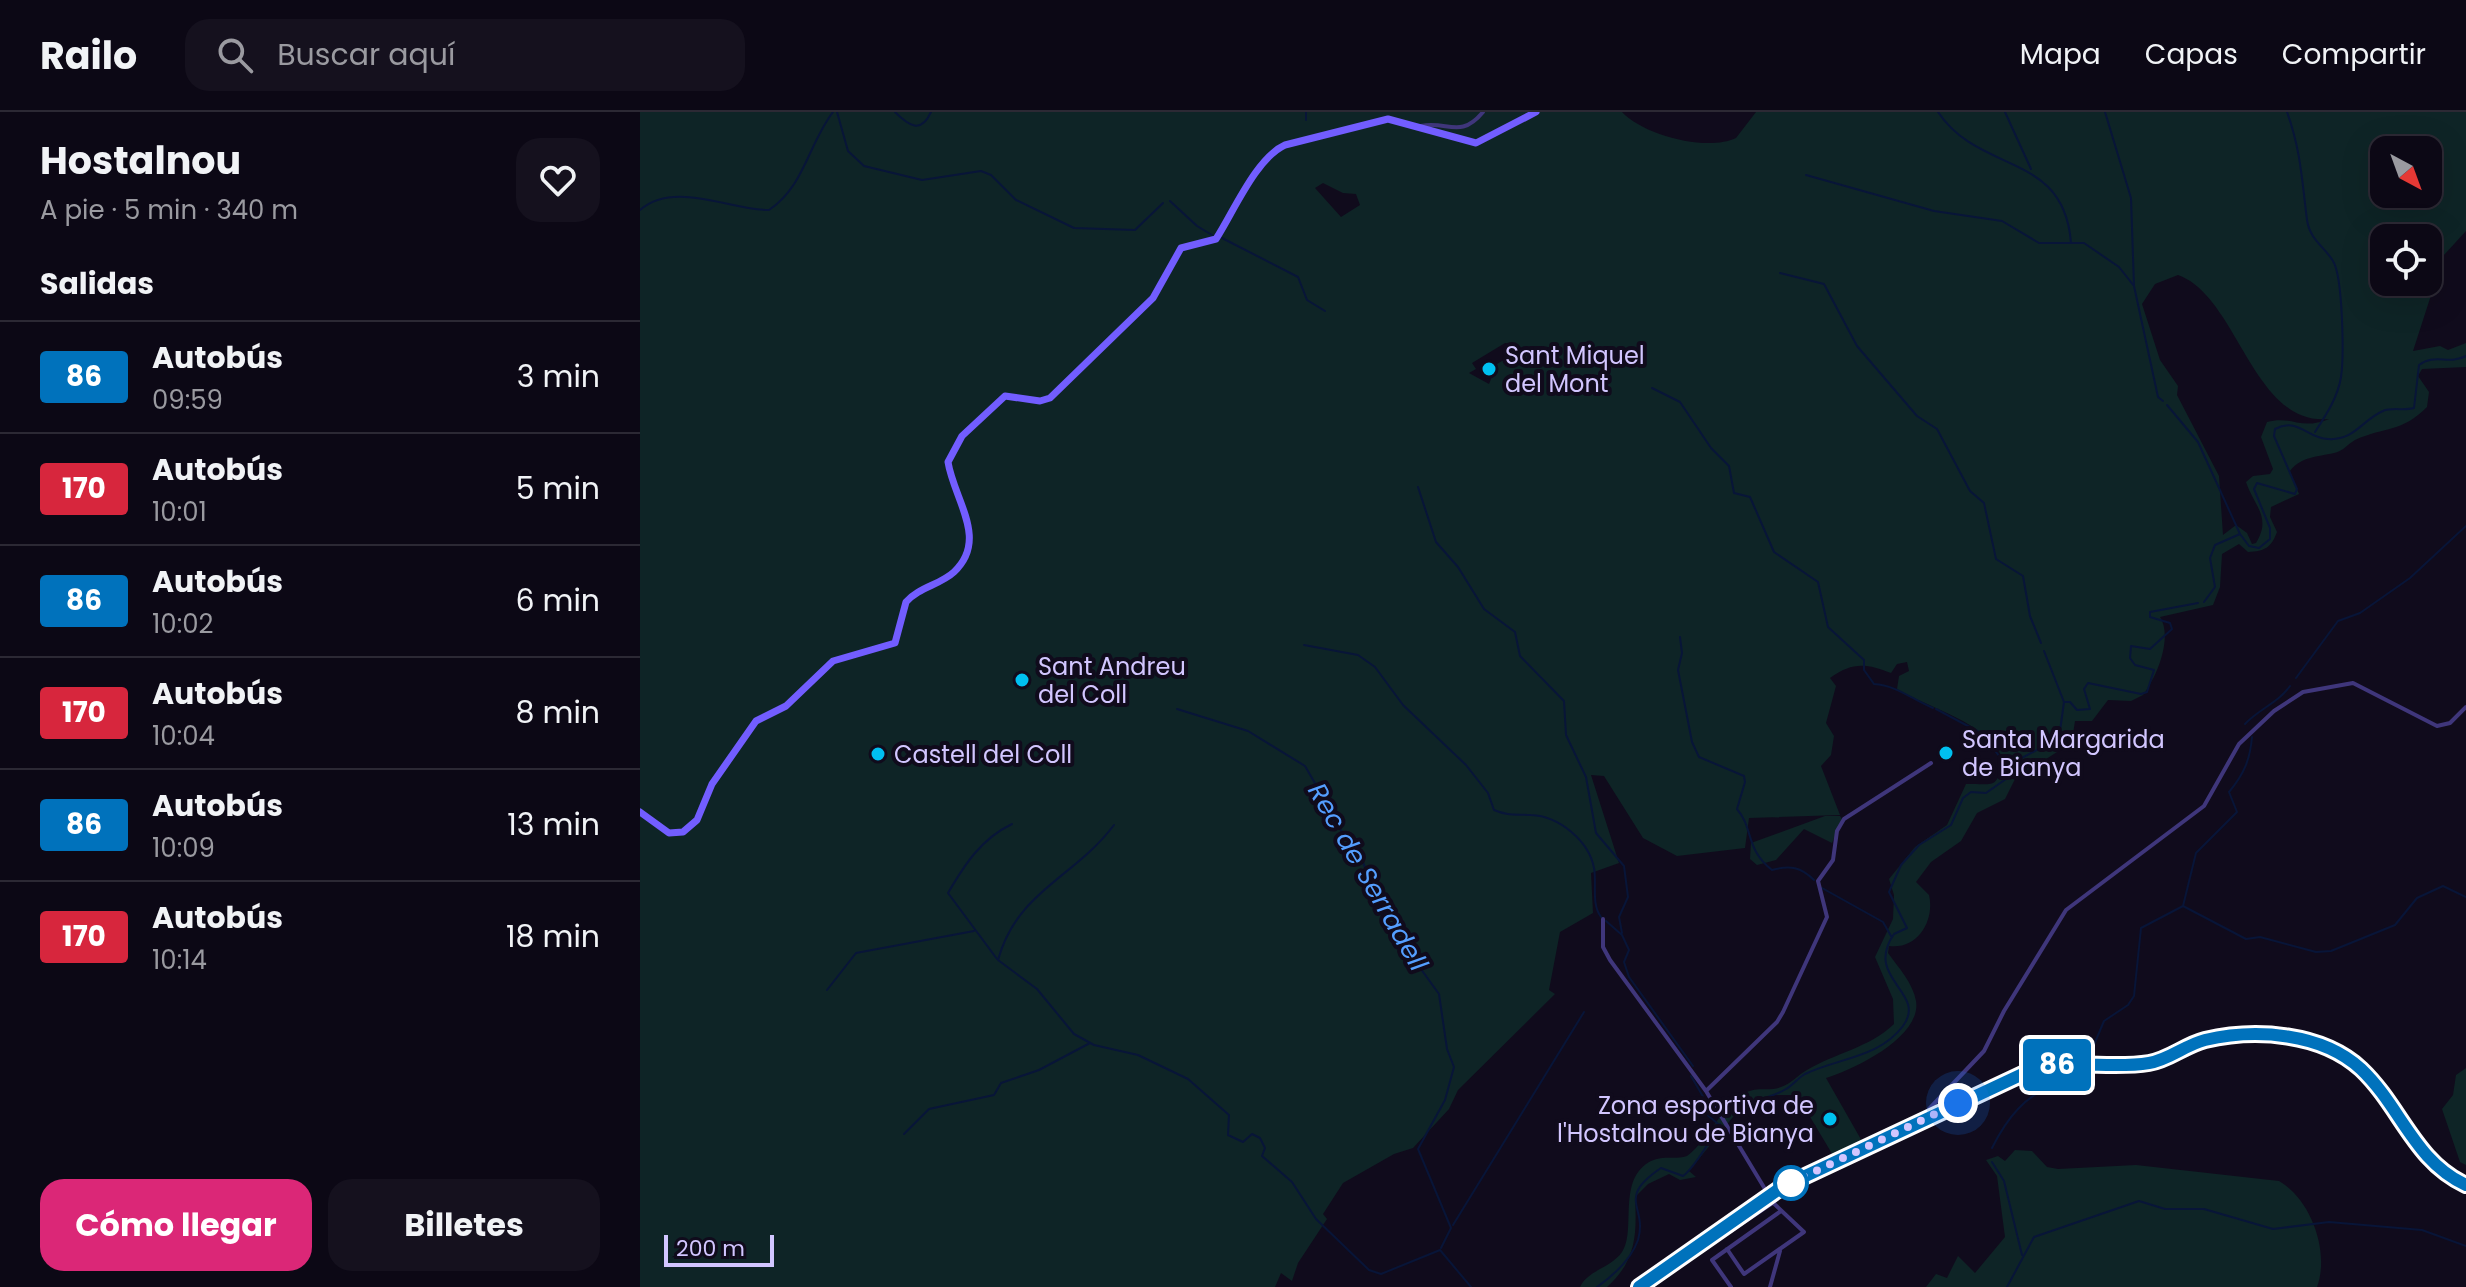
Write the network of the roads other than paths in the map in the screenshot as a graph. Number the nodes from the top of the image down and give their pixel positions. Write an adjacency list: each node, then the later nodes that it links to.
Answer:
1 (1483, 112): 3 (street)
2 (1536, 112): 3 (main road)
3 (1418, 127): 6 (main road)
4 (2466, 707): 9 (street)
5 (1931, 763): 8 (street)
6 (640, 812)
7 (1603, 919): 8 (street)
8 (1706, 1091): 11 (street)
9 (1930, 1116): 10 (main road); 11 (main road)
10 (2466, 1185)
11 (1773, 1200): 12 (street); 13 (street); 14 (main road)
12 (1727, 1249): 13 (street); 15 (street)
13 (1780, 1249): 16 (street)
14 (1639, 1287)
15 (1731, 1287)
16 (1770, 1287)

